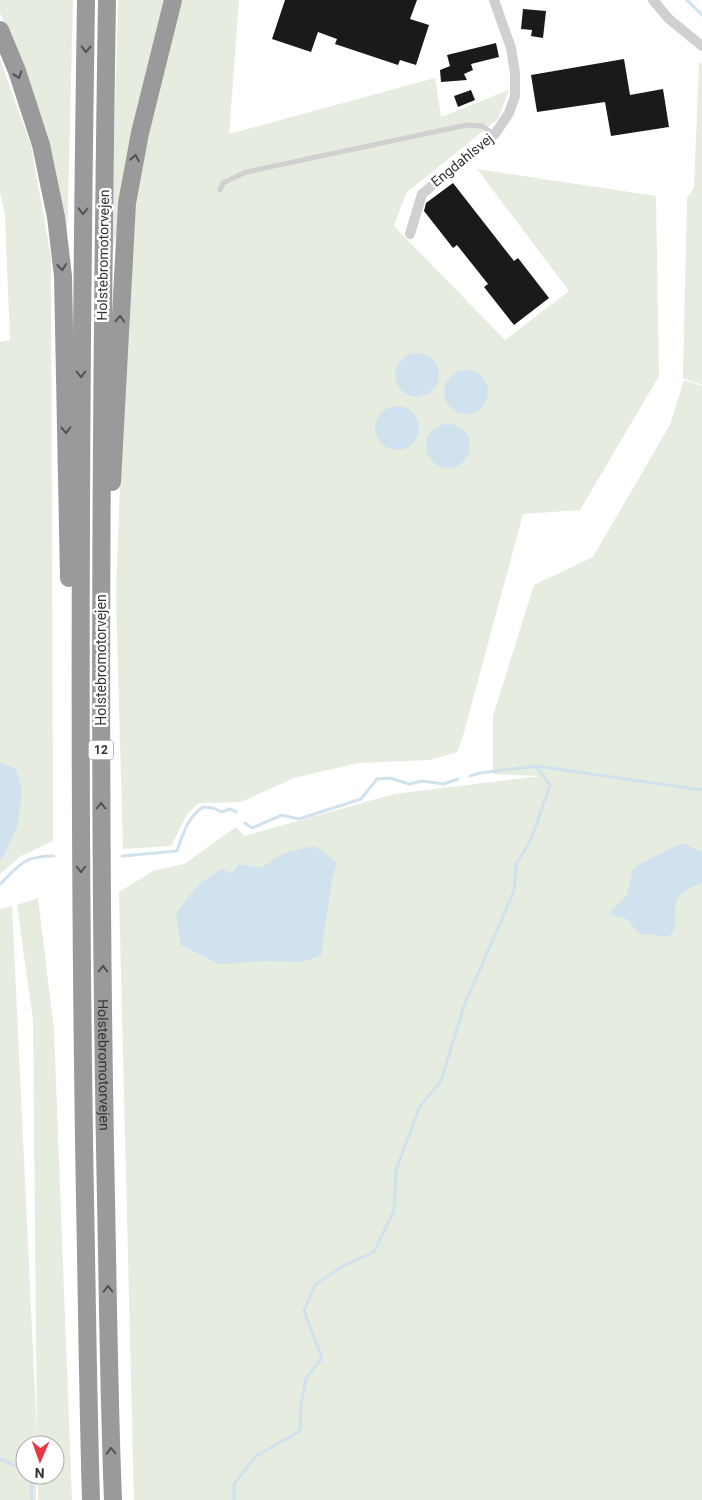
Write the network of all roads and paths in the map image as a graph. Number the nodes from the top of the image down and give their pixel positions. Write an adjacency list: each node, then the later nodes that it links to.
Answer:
1 (86, 0): 12 (highway, Holstebromotorvejen / 12, one-way to 12)
2 (107, 0): 11 (highway, Holstebromotorvejen / 12)
3 (172, 0): 11 (highway, one-way to 3)
4 (494, 0): 8 (street, Engdahlsvej)
5 (653, 0): 7 (street)
6 (0, 30): 12 (highway, one-way to 12)
7 (702, 46)
8 (494, 135): 9 (lane); 10 (street, Engdahlsvej)
9 (220, 190)
10 (410, 234)
11 (100, 629): 14 (highway, Holstebromotorvejen / 12, one-way to 11)
12 (80, 823): 13 (highway, Holstebromotorvejen / 12, one-way to 13)
13 (92, 1500)
14 (112, 1500)

